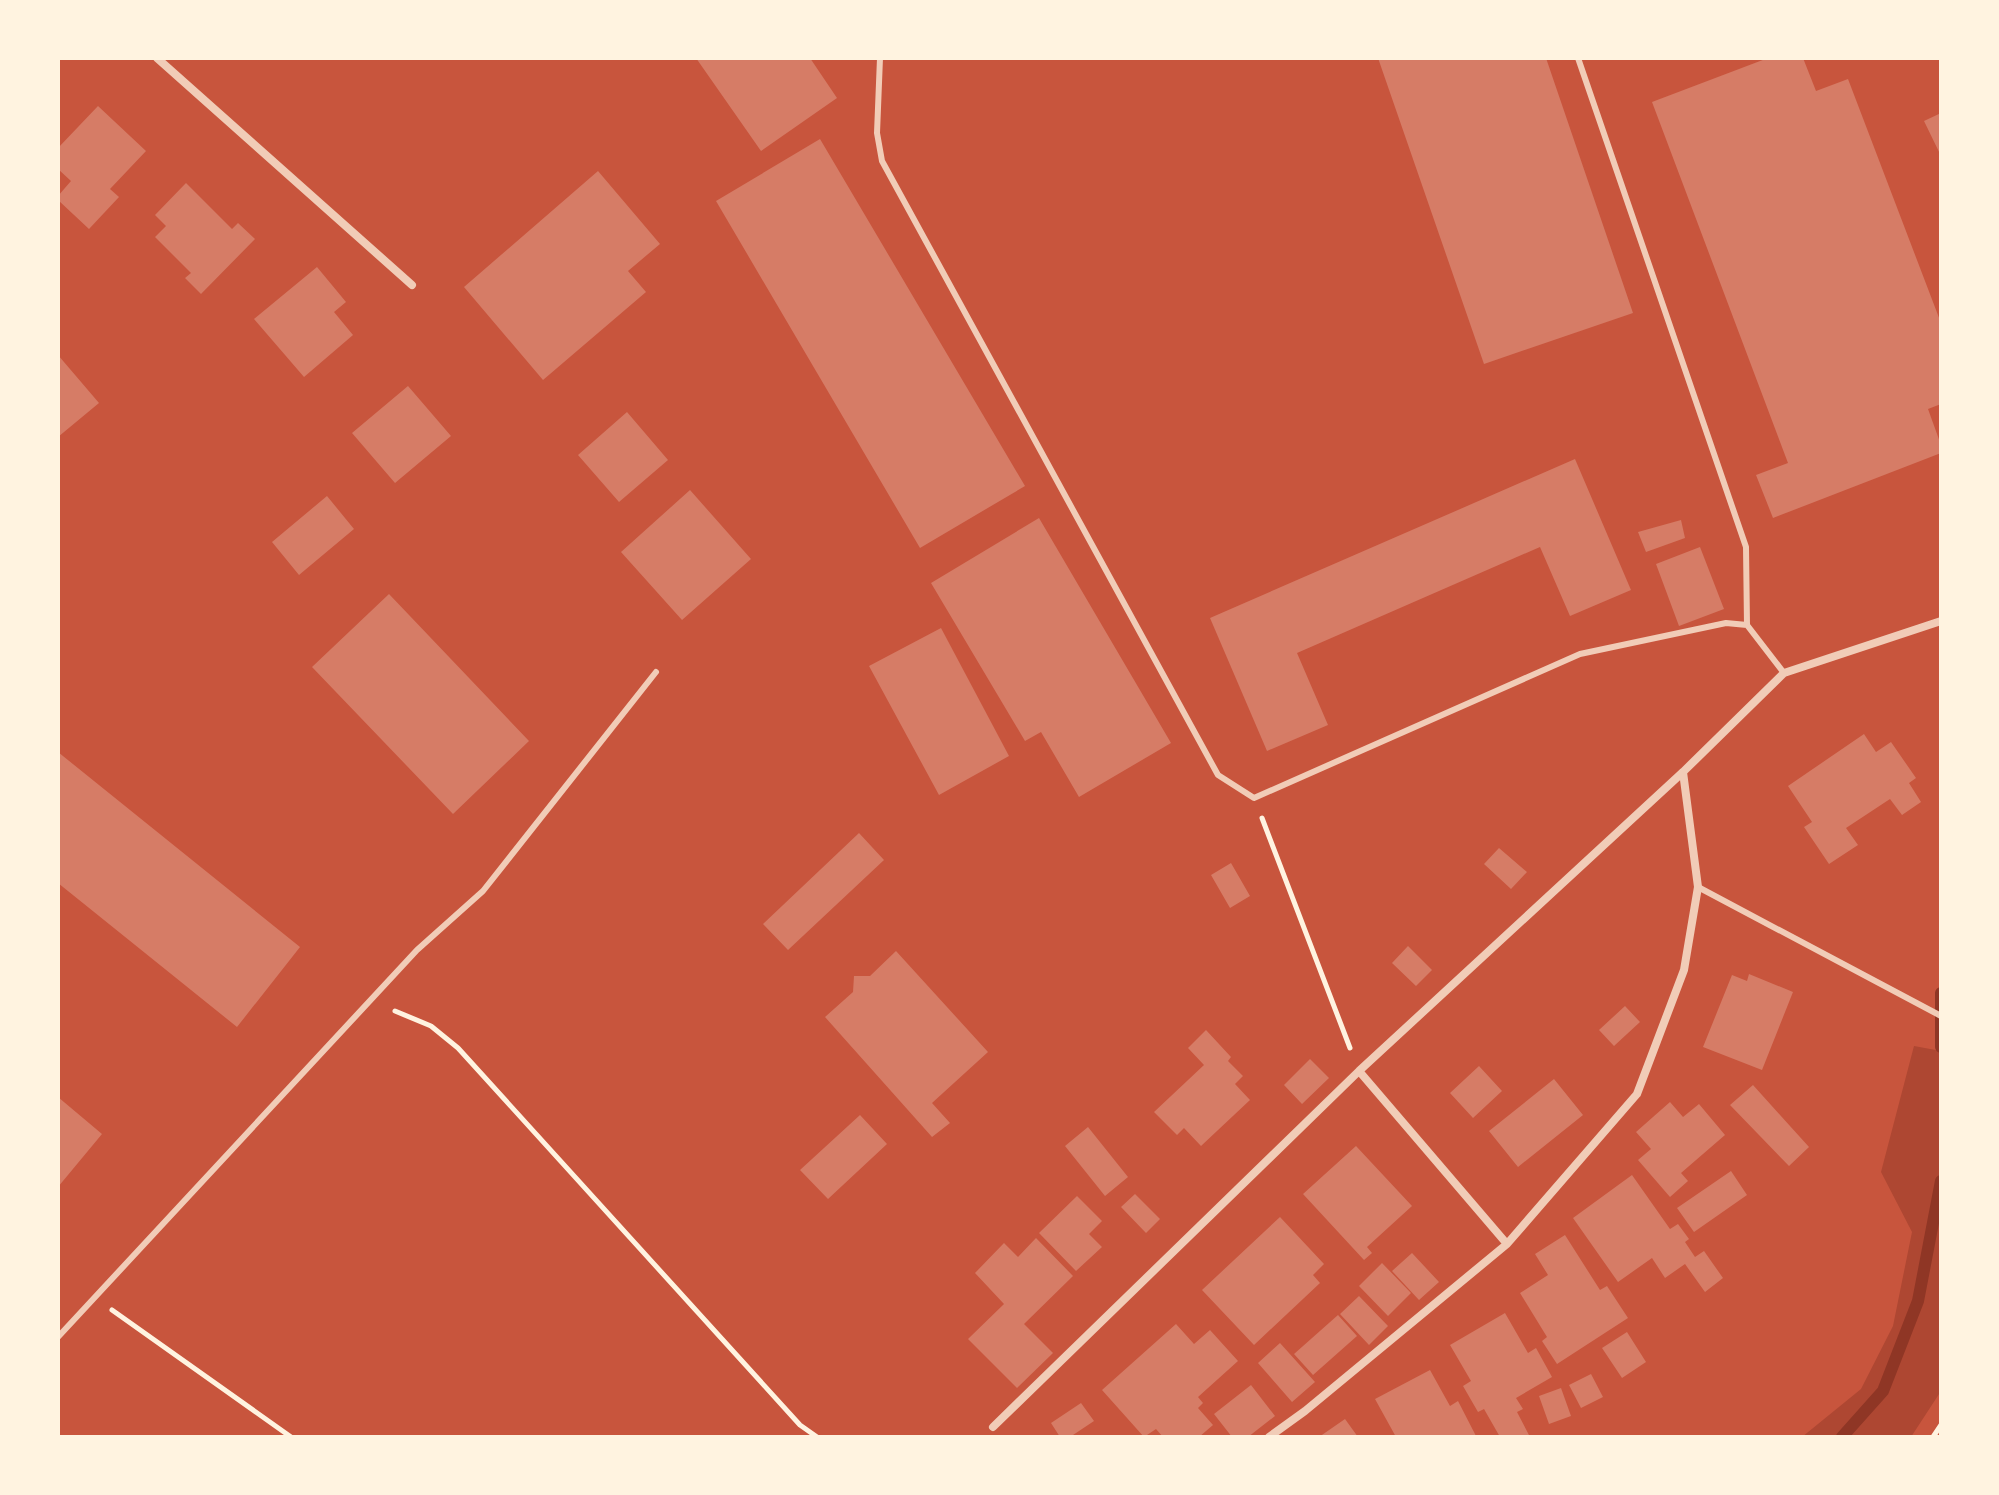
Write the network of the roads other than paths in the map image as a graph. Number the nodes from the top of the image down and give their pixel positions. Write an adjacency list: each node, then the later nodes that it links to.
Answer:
1 (157, 58): 4 (street)
2 (880, 58): 6 (lane)
3 (1578, 58): 6 (lane)
4 (412, 285)
5 (1941, 621): 8 (street)
6 (1747, 625): 8 (lane)
7 (656, 672): 14 (lane)
8 (1784, 673): 9 (street)
9 (1683, 772): 10 (street); 12 (street)
10 (1698, 887): 11 (lane); 13 (street)
11 (1941, 1016)
12 (1359, 1071): 13 (street); 15 (street)
13 (1507, 1244): 16 (street)
14 (58, 1337)
15 (993, 1427)
16 (1269, 1437)

